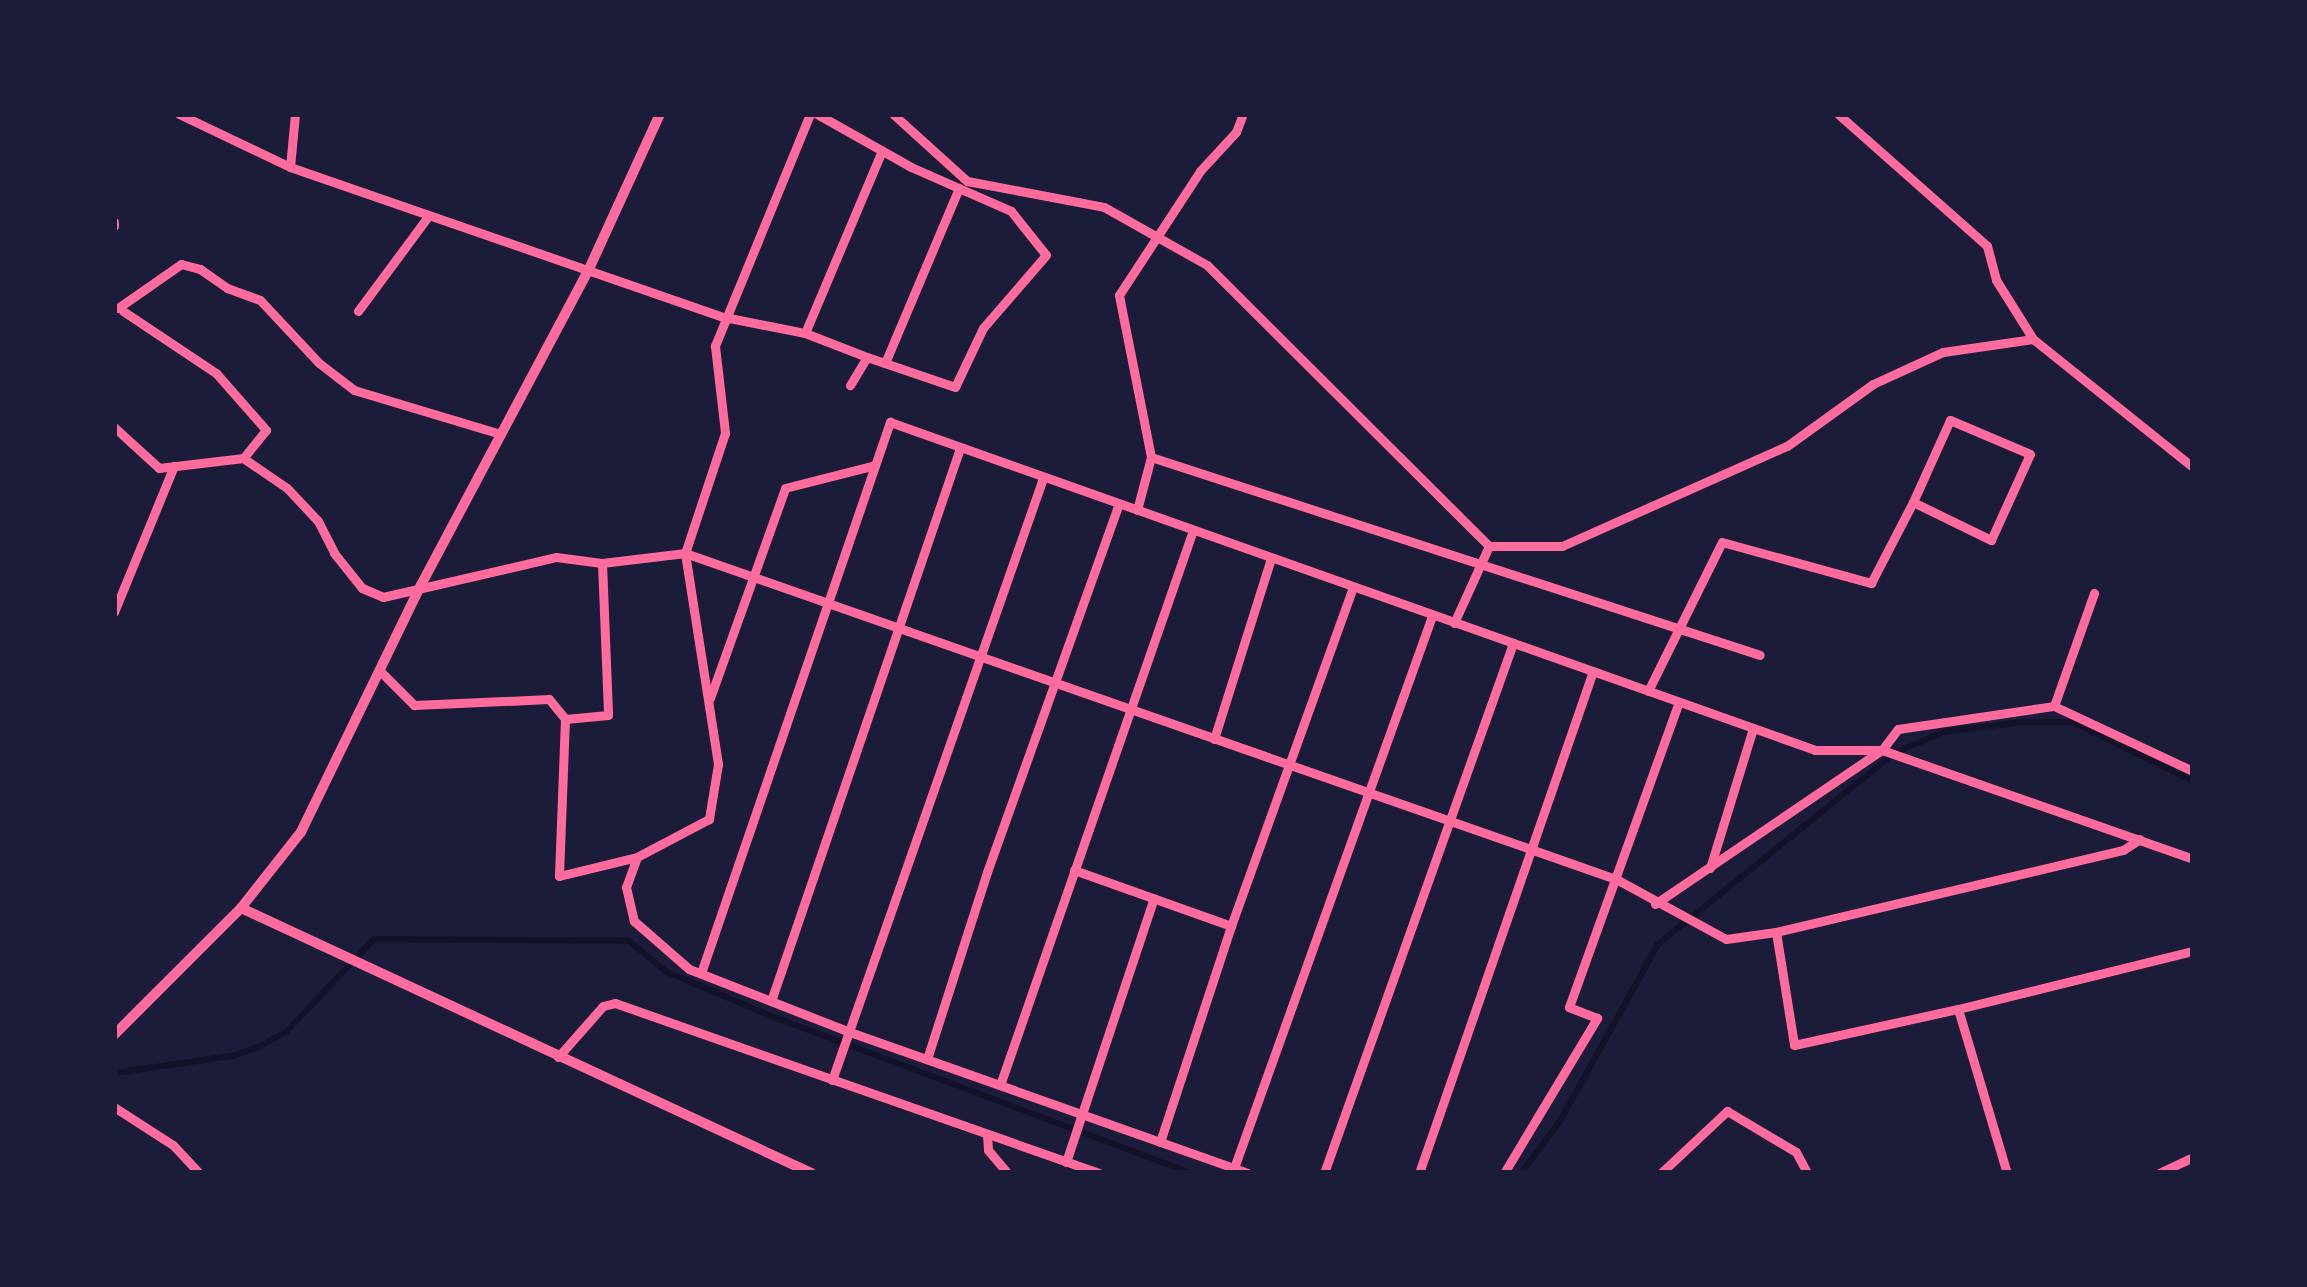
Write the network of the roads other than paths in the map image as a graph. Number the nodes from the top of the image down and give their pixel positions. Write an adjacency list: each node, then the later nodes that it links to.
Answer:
1 (179, 114): 9 (street)
2 (295, 114): 9 (street)
3 (660, 114): 13 (street)
4 (814, 114): 8 (street); 16 (street)
5 (893, 114): 12 (street)
6 (1243, 114): 12 (street)
7 (1838, 114): 18 (street)
8 (882, 151): 10 (street); 17 (street)
9 (290, 167): 11 (street)
10 (959, 188): 20 (street); 20 (street)
11 (430, 215): 13 (street); 15 (street)
12 (1158, 235): 25 (street); 35 (street)
13 (589, 269): 16 (street); 23 (street)
14 (117, 310): 23 (street); 26 (street)
15 (358, 311)
16 (724, 317): 17 (street); 36 (street)
17 (805, 333): 19 (street)
18 (2033, 339): 29 (street); 35 (street)
19 (867, 356): 20 (street); 21 (street)
20 (885, 363)
21 (850, 385)
22 (114, 427): 28 (street)
23 (501, 434): 41 (street)
24 (960, 448): 27 (street); 30 (street); 48 (street)
25 (1151, 457): 33 (street); 39 (street)
26 (243, 458): 28 (street); 41 (street)
27 (875, 465): 40 (street); 44 (street)
28 (173, 466): 45 (street)
29 (2193, 467)
30 (1043, 478): 32 (street); 51 (street)
31 (1913, 502): 31 (street); 49 (street)
32 (1119, 504): 33 (street); 55 (street)
33 (1137, 510): 34 (street)
34 (1193, 530): 37 (street); 60 (street)
35 (1489, 546): 39 (street)
36 (685, 553): 38 (street); 40 (street); 58 (street)
37 (1271, 558): 42 (street); 63 (street)
38 (602, 563): 41 (street); 61 (street)
39 (1480, 564): 47 (street); 49 (street)
40 (755, 577): 44 (street); 58 (street)
41 (422, 585): 54 (street)
42 (1353, 587): 46 (street); 65 (street)
43 (2094, 593): 59 (street)
44 (826, 602): 48 (street); 82 (street)
45 (114, 612)
46 (1432, 616): 47 (street); 67 (street)
47 (1454, 623): 50 (street)
48 (901, 628): 51 (street); 83 (street)
49 (1678, 630): 52 (street); 56 (street)
50 (1513, 643): 53 (street); 68 (street)
51 (981, 655): 55 (street); 85 (street)
52 (1760, 655)
53 (1593, 671): 56 (street); 70 (street)
54 (381, 672): 61 (street); 78 (street)
55 (1057, 683): 60 (street); 88 (street)
56 (1648, 691): 57 (street)
57 (1679, 702): 62 (street); 75 (street)
58 (709, 704): 71 (street)
59 (2054, 706): 64 (street); 66 (street)
60 (1130, 710): 63 (street); 74 (street)
61 (565, 719): 71 (street)
62 (1753, 728): 64 (street); 73 (street)
63 (1214, 739): 65 (street)
64 (1882, 751): 69 (street); 73 (street)
65 (1291, 765): 67 (street); 79 (street)
66 (2193, 771)
67 (1369, 792): 68 (street); 97 (street)
68 (1450, 820): 70 (street); 103 (street)
69 (2140, 839): 72 (street); 80 (street)
70 (1534, 850): 75 (street); 104 (street)
71 (637, 857): 82 (street)
72 (2193, 859)
73 (1710, 868): 77 (street)
74 (1074, 870): 76 (street); 90 (street)
75 (1616, 880): 77 (street); 105 (street)
76 (1154, 898): 79 (street); 92 (street)
77 (1655, 904): 80 (street)
78 (241, 908): 86 (street); 87 (street)
79 (1231, 926): 94 (street)
80 (1777, 932): 84 (street)
81 (2193, 951): 84 (street)
82 (701, 973): 83 (street)
83 (771, 1001): 85 (street)
84 (1958, 1009): 108 (street)
85 (846, 1035): 88 (street); 89 (street)
86 (114, 1036)
87 (558, 1057): 89 (street); 99 (street)
88 (928, 1059): 90 (street)
89 (832, 1080): 93 (street)
90 (1000, 1085): 92 (street)
91 (114, 1107): 98 (street)
92 (1082, 1114): 94 (street); 96 (street)
93 (987, 1136): 96 (street); 100 (street)
94 (1160, 1142): 97 (street)
95 (2193, 1157): 109 (street)
96 (1066, 1162): 101 (street)
97 (1234, 1168): 102 (street)
98 (200, 1173)
99 (811, 1173)
100 (1007, 1173)
101 (1099, 1173)
102 (1248, 1173)
103 (1324, 1173)
104 (1419, 1173)
105 (1504, 1173)
106 (1661, 1173): 107 (street)
107 (1807, 1173)
108 (2008, 1173)
109 (2159, 1173)

